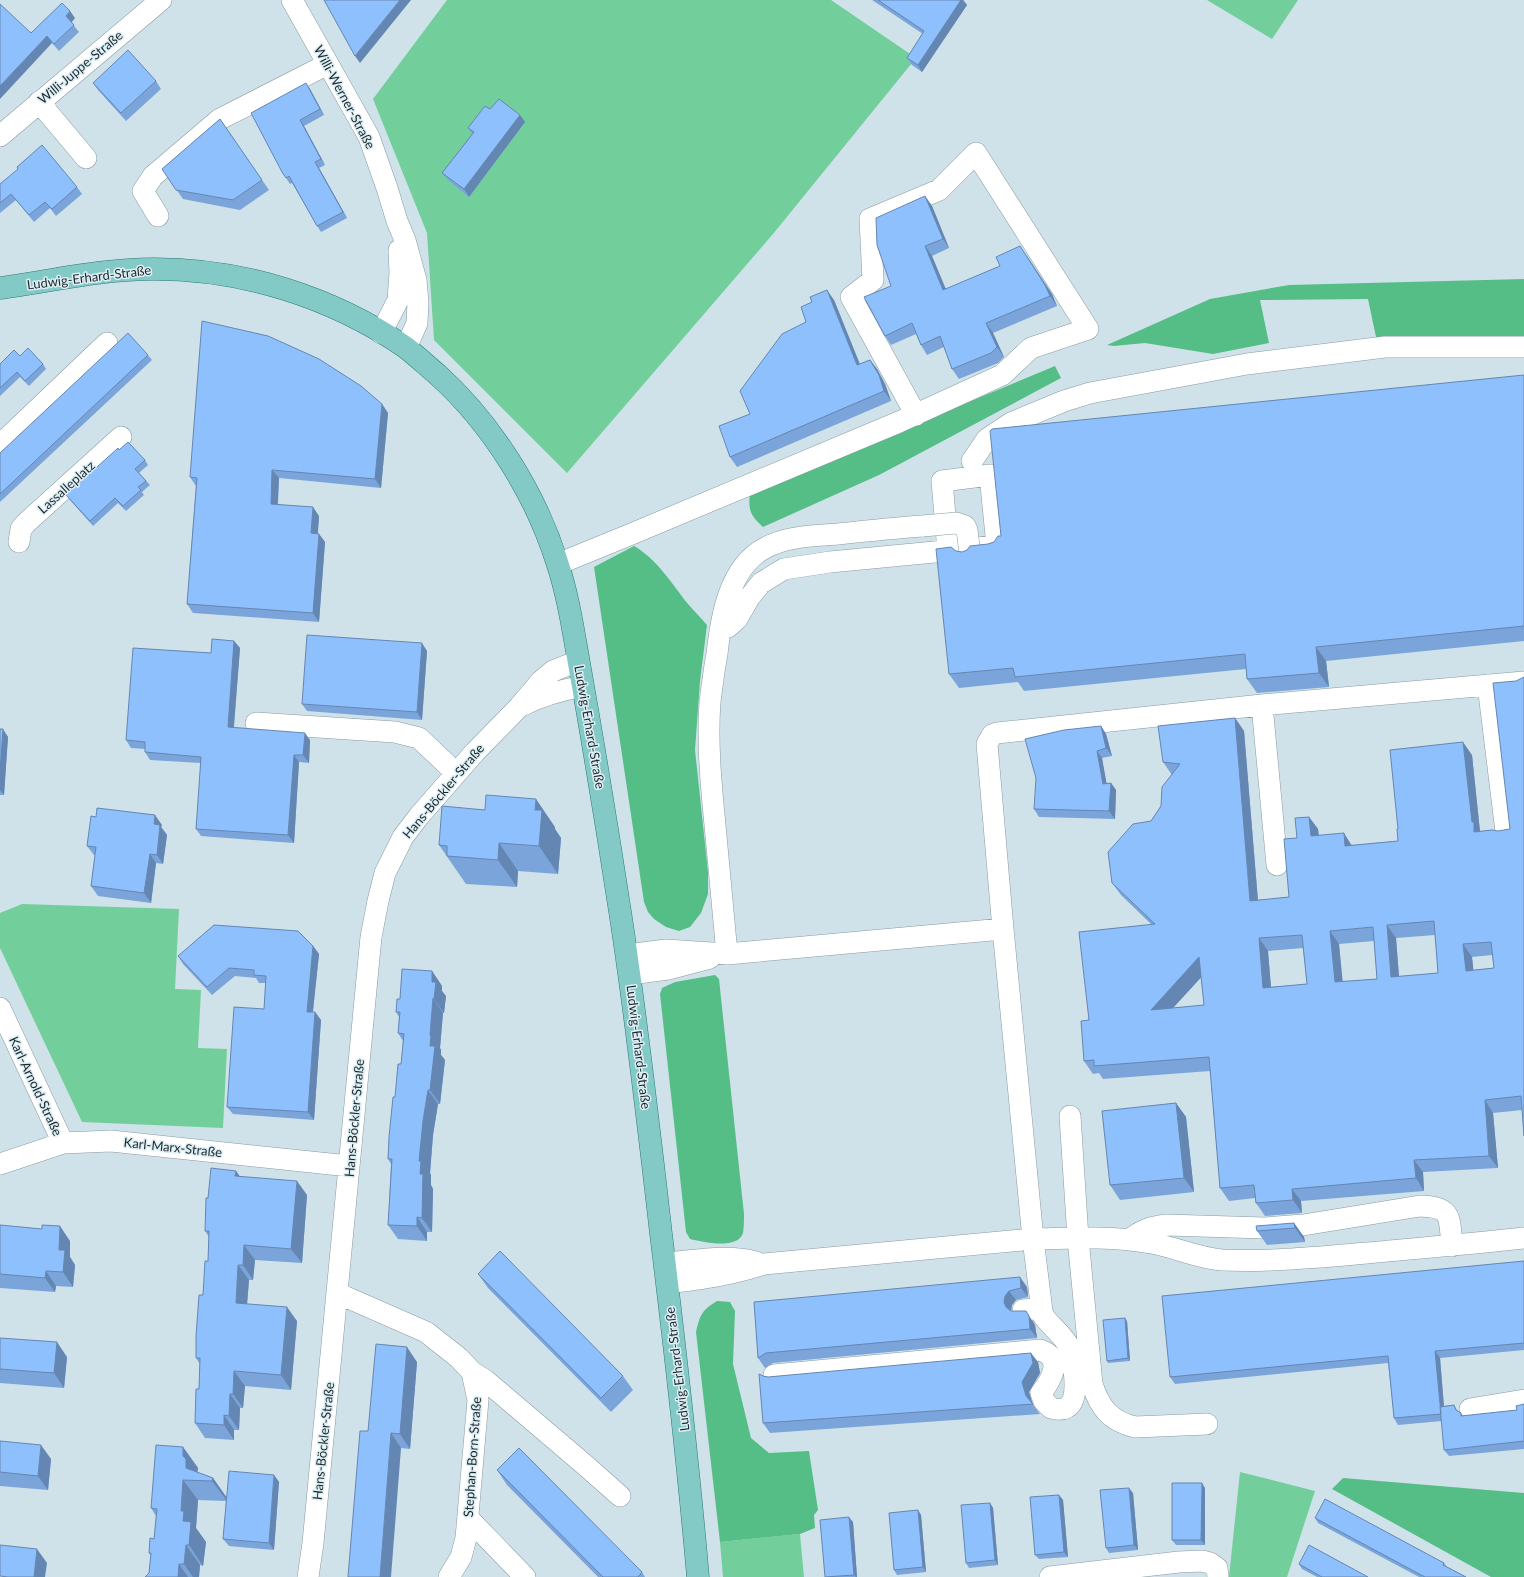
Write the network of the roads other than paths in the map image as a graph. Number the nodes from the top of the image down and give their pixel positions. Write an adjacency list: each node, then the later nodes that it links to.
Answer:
1 (161, 0): 4 (street, Willi-Juppe-Straße)
2 (292, 0): 3 (street, Willi-Werner-Straße)
3 (328, 64): 7 (street); 8 (street, Willi-Werner-Straße)
4 (39, 102): 5 (street, Willi-Juppe-Straße); 6 (street)
5 (0, 136)
6 (86, 158)
7 (158, 216)
8 (397, 221): 10 (street, Willi-Werner-Straße); 13 (street, Willi-Werner-Straße)
9 (0, 288): 10 (main road, Ludwig-Erhard-Straße)
10 (381, 333): 13 (main road, Ludwig-Erhard-Straße)
11 (107, 343): 16 (street)
12 (1524, 347): 17 (street)
13 (406, 348): 21 (main road, Ludwig-Erhard-Straße)
14 (916, 415): 14 (street); 21 (street)
15 (121, 437): 18 (street, Lassalleplatz)
16 (0, 445)
17 (972, 461)
18 (19, 542)
19 (948, 551): 22 (street)
20 (970, 554): 22 (street, bridge)
21 (558, 564): 23 (main road, Ludwig-Erhard-Straße)
22 (720, 630): 34 (street)
23 (578, 661): 26 (main road, Ludwig-Erhard-Straße); 28 (street, Hans-Böckler-Straße)
24 (1524, 682): 25 (street)
25 (1488, 685): 27 (street); 31 (street)
26 (583, 686): 28 (street, Hans-Böckler-Straße); 35 (main road, Ludwig-Erhard-Straße)
27 (1262, 705): 32 (street); 33 (street)
28 (519, 707): 30 (street, Hans-Böckler-Straße)
29 (256, 722): 30 (street)
30 (456, 773): 40 (street, Hans-Böckler-Straße)
31 (1506, 832)
32 (1277, 865)
33 (1003, 929): 34 (street); 43 (street)
34 (724, 954): 35 (street)
35 (628, 965): 46 (main road, Ludwig-Erhard-Straße)
36 (0, 1008): 38 (street, Karl-Arnold-Straße)
37 (1070, 1116): 41 (street)
38 (63, 1143): 39 (street, Karl-Marx-Straße); 40 (street, Karl-Marx-Straße)
39 (0, 1164)
40 (350, 1166): 47 (street, Hans-Böckler-Straße)
41 (1078, 1238): 43 (street); 44 (street); 52 (street)
42 (1524, 1238): 45 (street)
43 (1033, 1239): 46 (street); 49 (street)
44 (1129, 1240): 45 (street); 45 (street)
45 (1452, 1246)
46 (666, 1273): 58 (main road, Ludwig-Erhard-Straße)
47 (337, 1293): 48 (street); 55 (street, Hans-Böckler-Straße)
48 (472, 1372): 53 (street); 54 (street, Stephan-Born-Straße)
49 (774, 1375)
50 (1524, 1400): 51 (street)
51 (1470, 1409)
52 (1208, 1424)
53 (620, 1496)
54 (468, 1518): 56 (street, Stephan-Born-Straße); 57 (street)
55 (308, 1577)
56 (449, 1577)
57 (525, 1577)
58 (698, 1577)
59 (1050, 1577): 60 (street)
60 (1218, 1577)

